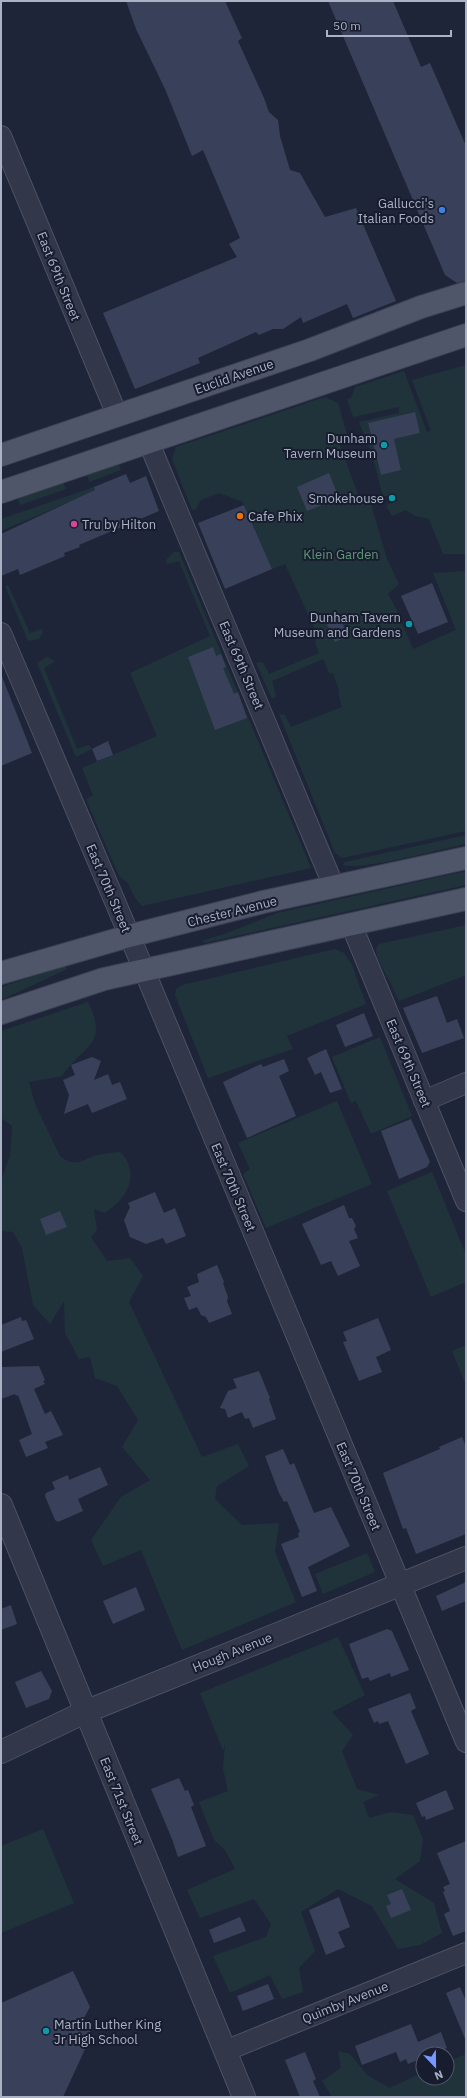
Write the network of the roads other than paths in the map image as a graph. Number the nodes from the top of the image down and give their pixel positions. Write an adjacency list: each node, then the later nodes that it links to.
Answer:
1 (1, 136): 4 (street, East 69th Street)
2 (466, 293): 4 (main road, Euclid Avenue)
3 (466, 335): 5 (main road)
4 (117, 416): 6 (main road, Euclid Avenue)
5 (149, 443): 7 (main road); 10 (street, East 69th Street)
6 (1, 455)
7 (1, 492)
8 (1, 633): 13 (street, East 70th Street)
9 (466, 858): 10 (main road, Chester Avenue)
10 (334, 887): 13 (main road, Chester Avenue)
11 (466, 899): 12 (main road)
12 (351, 924): 14 (main road); 18 (street, East 69th Street)
13 (129, 936): 14 (street, East 70th Street); 15 (main road, Chester Avenue)
14 (144, 970): 16 (main road); 22 (street, East 70th Street)
15 (1, 973)
16 (1, 1013)
17 (466, 1083): 18 (street)
18 (424, 1101): 19 (street, East 69th Street)
19 (466, 1201)
20 (1, 1505): 23 (street, East 71st Street)
21 (466, 1558): 22 (street, Hough Avenue)
22 (400, 1584): 23 (street, Hough Avenue); 24 (street, East 70th Street)
23 (85, 1712): 25 (street, Hough Avenue); 27 (street, East 71st Street)
24 (466, 1742)
25 (1, 1752)
26 (466, 1953): 27 (street, Quimby Avenue)
27 (225, 2051): 28 (street, East 71st Street)
28 (244, 2097)

